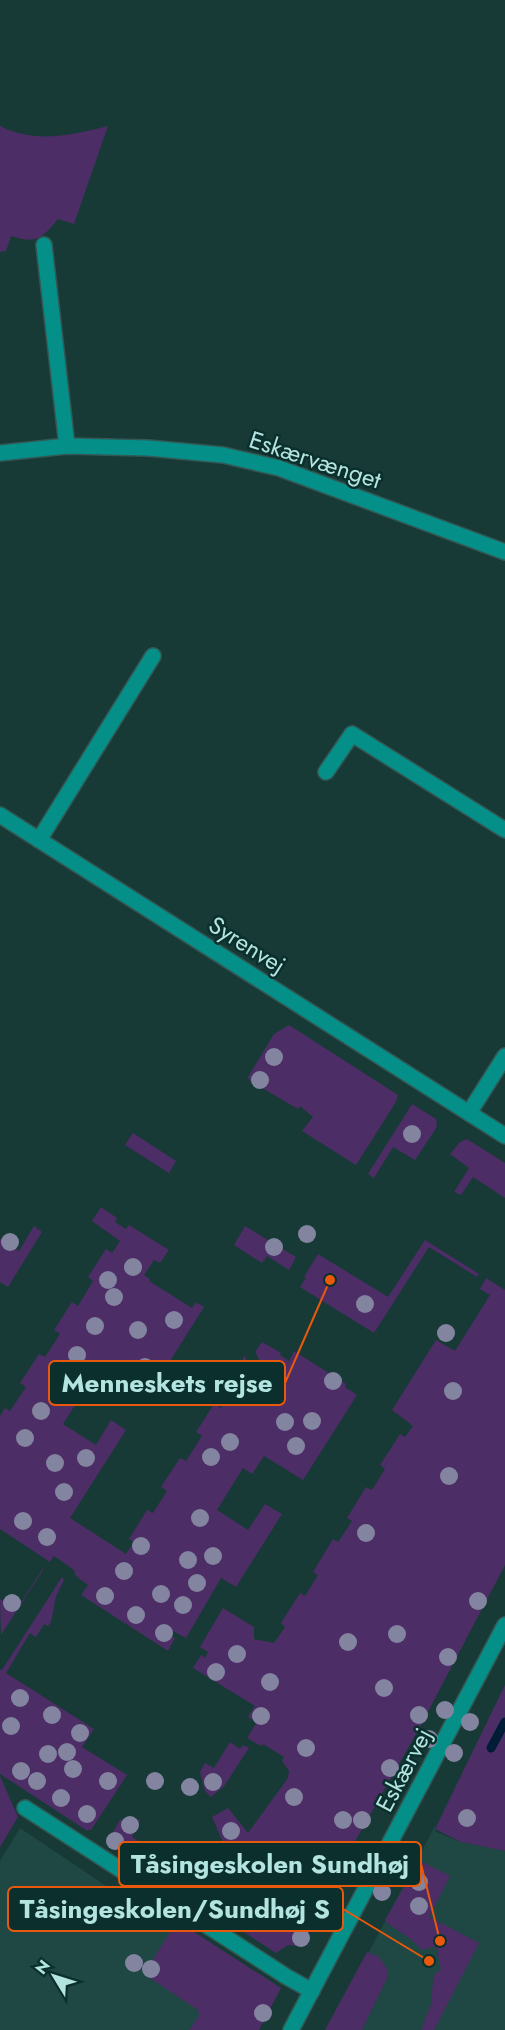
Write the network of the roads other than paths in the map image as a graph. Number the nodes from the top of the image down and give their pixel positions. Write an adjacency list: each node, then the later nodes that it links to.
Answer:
1 (44, 245): 2 (street)
2 (67, 446): 3 (street, Eskærvænget); 4 (street, Eskærvænget)
3 (0, 453)
4 (505, 552)
5 (153, 656): 9 (street)
6 (326, 772): 8 (street)
7 (0, 815): 9 (street, Syrenvej)
8 (505, 830)
9 (39, 840): 11 (street, Syrenvej)
10 (505, 1056): 11 (street)
11 (469, 1113): 12 (street, Syrenvej)
12 (505, 1136)
13 (505, 1625): 15 (street, Eskærvej)
14 (25, 1808): 15 (street)
15 (312, 1991): 16 (street, Eskærvej)
16 (291, 2030)

